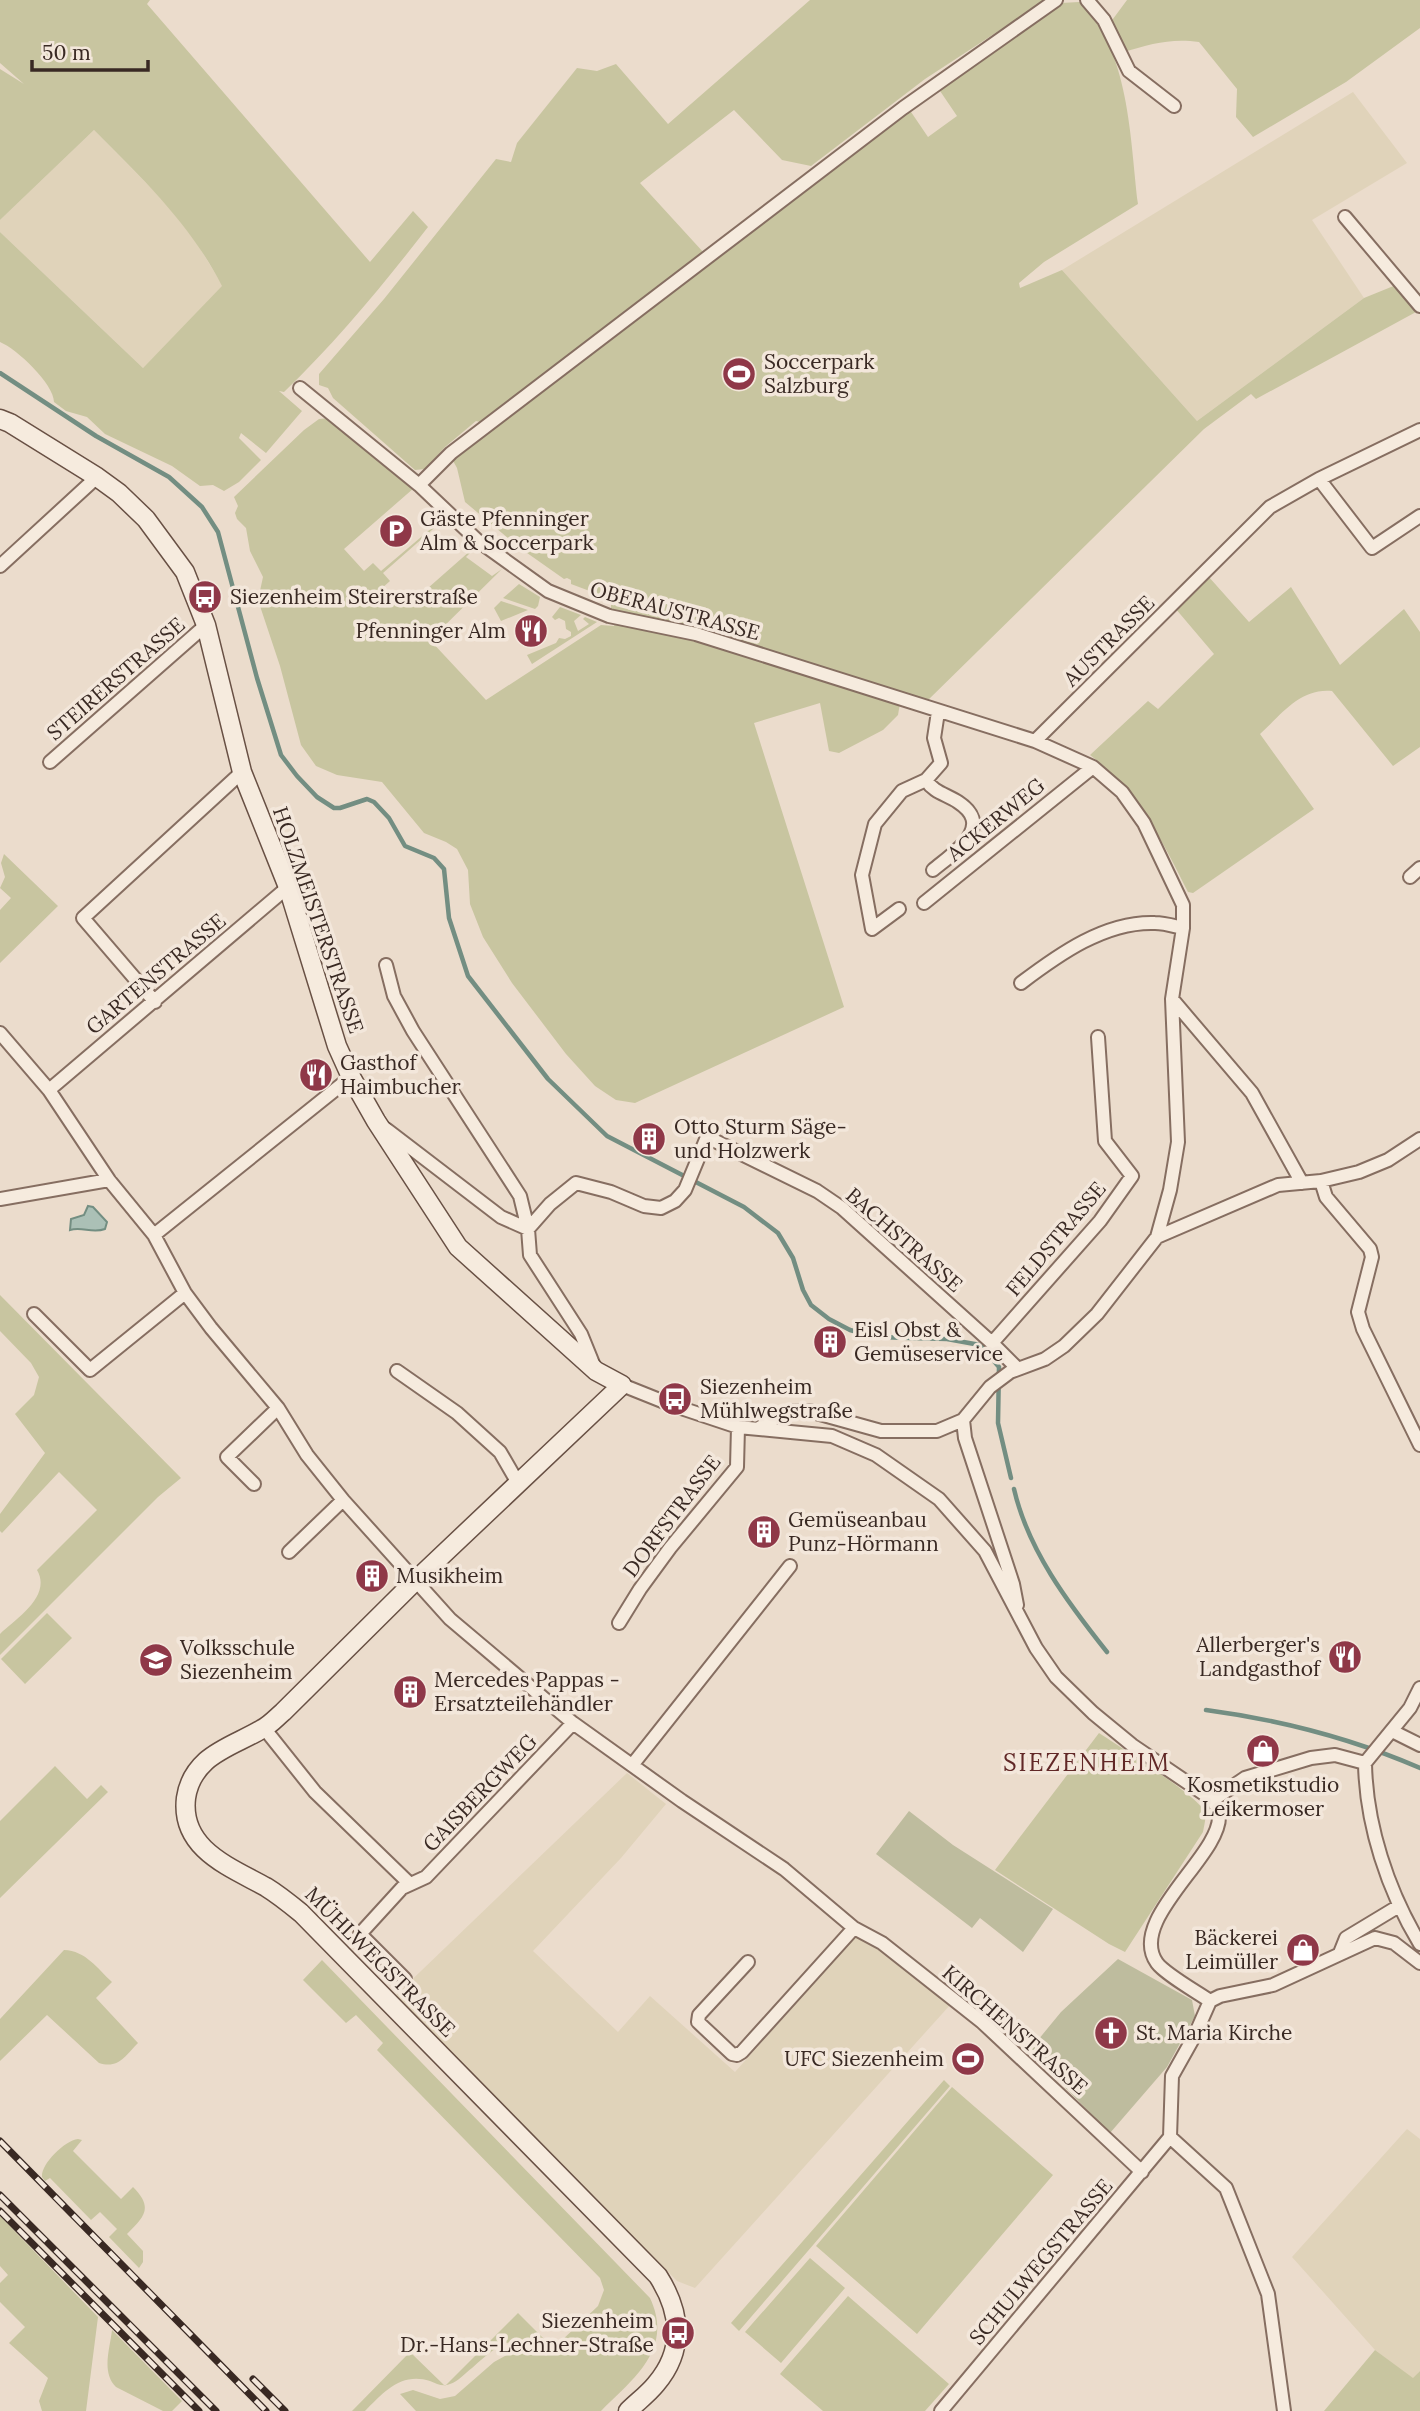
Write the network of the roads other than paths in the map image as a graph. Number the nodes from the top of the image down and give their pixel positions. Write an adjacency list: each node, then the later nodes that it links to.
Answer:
1 (1056, 0): 11 (street)
2 (1087, 0): 3 (street)
3 (1174, 106)
4 (1345, 218): 5 (street)
5 (1420, 306)
6 (300, 388): 11 (street, OBERAUSTRASSE)
7 (0, 419): 9 (street, HOLZMEISTERSTRASSE)
8 (1420, 430): 10 (street, AUSTRASSE)
9 (97, 477): 13 (street); 14 (street, HOLZMEISTERSTRASSE)
10 (1319, 479): 12 (street); 16 (street, AUSTRASSE)
11 (419, 485): 15 (street, OBERAUSTRASSE)
12 (1420, 516)
13 (0, 566)
14 (206, 625): 17 (street, STEIRERSTRASSE); 19 (street, HOLZMEISTERSTRASSE)
15 (939, 712): 16 (street, OBERAUSTRASSE); 20 (street)
16 (1035, 741): 18 (street)
17 (50, 762)
18 (1093, 767): 23 (street, ACKERWEG); 25 (street)
19 (242, 772): 22 (street, HOLZMEISTERSTRASSE); 29 (street)
20 (926, 780): 21 (street); 24 (street)
21 (933, 870)
22 (288, 887): 29 (street, GARTENSTRASSE); 32 (street, HOLZMEISTERSTRASSE)
23 (924, 903)
24 (899, 909)
25 (1182, 928): 27 (street); 28 (street)
26 (386, 965): 40 (street)
27 (1021, 983)
28 (1172, 999): 38 (street); 42 (street)
29 (155, 1002): 33 (street, GARTENSTRASSE)
30 (0, 1033): 33 (street)
31 (1098, 1037): 45 (street, FELDSTRASSE)
32 (351, 1077): 34 (street, HOLZMEISTERSTRASSE); 41 (street)
33 (49, 1090): 36 (street)
34 (376, 1121): 40 (street); 48 (street, HOLZMEISTERSTRASSE)
35 (1420, 1139): 37 (street)
36 (109, 1180): 39 (street); 41 (street)
37 (1321, 1181): 38 (street); 51 (street)
38 (1302, 1183): 42 (street)
39 (0, 1199)
40 (528, 1229): 45 (street, BACHSTRASSE); 48 (street)
41 (154, 1235): 43 (street)
42 (1157, 1237): 46 (street)
43 (185, 1293): 44 (street); 50 (street)
44 (34, 1314)
45 (992, 1343): 46 (street, BACHSTRASSE)
46 (1013, 1370): 52 (street)
47 (397, 1371): 56 (street)
48 (596, 1371): 49 (street, HOLZMEISTERSTRASSE)
49 (622, 1385): 53 (street); 56 (street, MÜHLWEGSTRASSE)
50 (278, 1408): 57 (street); 58 (street)
51 (1414, 1415): 55 (street)
52 (963, 1420): 54 (street); 62 (street)
53 (738, 1427): 54 (street); 63 (street, DORFSTRASSE)
54 (760, 1428): 62 (street)
55 (1420, 1445)
56 (518, 1483): 61 (street, MÜHLWEGSTRASSE)
57 (254, 1484)
58 (343, 1500): 59 (street); 61 (street)
59 (289, 1552)
60 (790, 1566): 70 (street)
61 (415, 1581): 65 (street, KIRCHENSTRASSE); 66 (street, MÜHLWEGSTRASSE)
62 (1018, 1616): 71 (street)
63 (619, 1623)
64 (1420, 1688): 67 (street)
65 (573, 1723): 70 (street, KIRCHENSTRASSE); 72 (street, GAISBERGWEG)
66 (264, 1728): 72 (street); 83 (street, MÜHLWEGSTRASSE)
67 (1392, 1731): 68 (street); 69 (street)
68 (1420, 1745)
69 (1368, 1760): 71 (street); 73 (street)
70 (633, 1764): 74 (street, KIRCHENSTRASSE)
71 (1213, 1800): 80 (street)
72 (410, 1884): 79 (street, GAISBERGWEG)
73 (1399, 1906): 75 (street); 76 (street)
74 (854, 1928): 77 (street); 82 (street, KIRCHENSTRASSE)
75 (1420, 1944)
76 (1340, 1953): 78 (street); 80 (street)
77 (748, 1962)
78 (1420, 1963)
79 (405, 1979)
80 (1210, 2001): 81 (street)
81 (1170, 2137): 82 (street, SCHULWEGSTRASSE); 85 (street)
82 (1142, 2172): 84 (street, SCHULWEGSTRASSE)
83 (628, 2411)
84 (941, 2411)
85 (1284, 2411)

